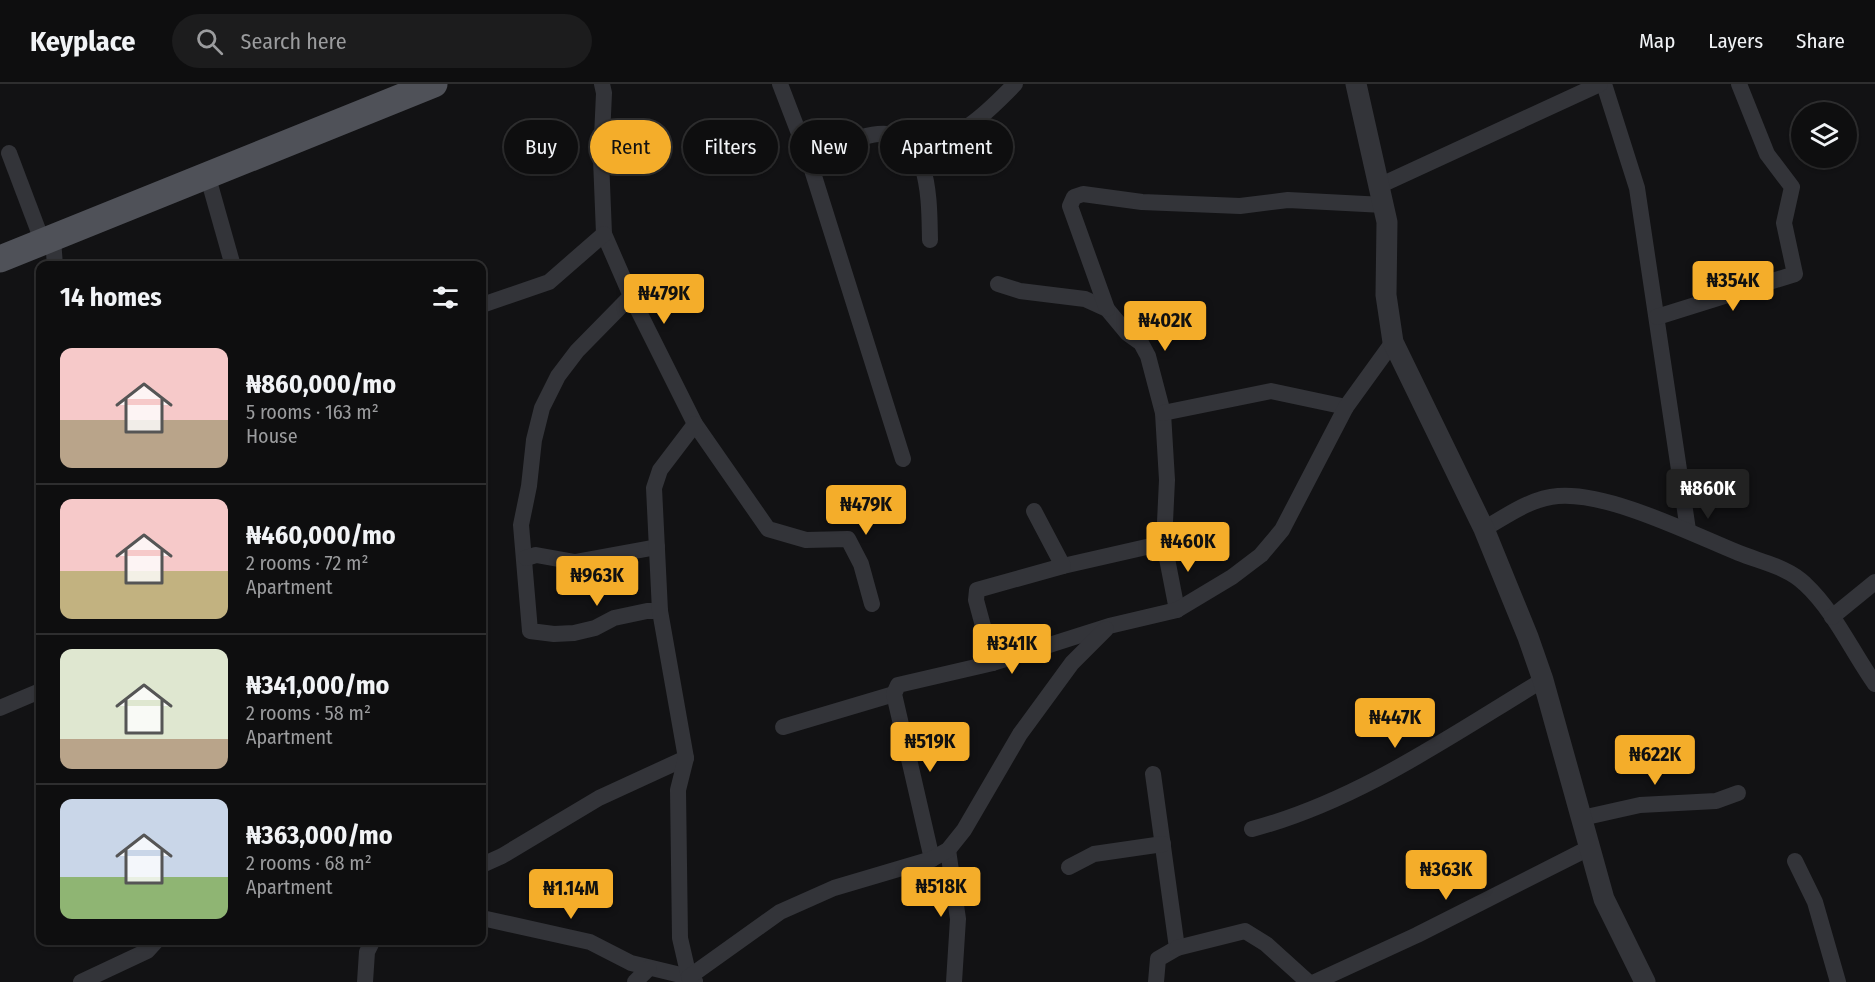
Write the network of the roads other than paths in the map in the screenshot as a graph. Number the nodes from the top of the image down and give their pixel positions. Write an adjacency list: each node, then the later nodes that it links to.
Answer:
1 (434, 84): 12 (main road)
2 (602, 84): 16 (street)
3 (780, 84): 9 (street)
4 (1015, 84): 10 (street)
5 (1356, 84): 15 (street)
6 (1600, 84): 15 (street)
7 (1605, 84): 25 (street)
8 (1739, 84): 25 (street)
9 (794, 120)
10 (979, 120)
11 (9, 153): 18 (street)
12 (207, 174): 18 (main road); 20 (street)
13 (813, 174): 30 (street)
14 (923, 174): 17 (street)
15 (1382, 195): 24 (street); 26 (street)
16 (604, 234): 22 (street); 23 (street)
17 (930, 240)
18 (50, 249): 19 (main road)
19 (0, 259)
20 (232, 261)
21 (998, 284): 24 (street)
22 (630, 296): 29 (street); 36 (street)
23 (486, 304)
24 (1107, 309): 28 (street)
25 (1657, 317): 33 (street)
26 (1393, 342): 27 (street); 32 (street)
27 (1346, 407): 28 (street); 40 (street)
28 (1163, 414): 34 (street)
29 (695, 424): 35 (street); 39 (street)
30 (903, 459)
31 (1035, 511): 37 (street)
32 (1484, 529): 33 (street); 46 (street)
33 (1688, 530): 42 (street)
34 (1164, 543): 37 (street); 40 (street)
35 (657, 547): 36 (street); 41 (street)
36 (526, 558): 41 (street)
37 (1063, 566): 44 (street)
38 (1875, 582): 42 (street)
39 (872, 604)
40 (1177, 610): 43 (street)
41 (660, 611): 52 (street)
42 (1832, 617): 45 (street)
43 (1109, 626): 44 (street); 59 (street)
44 (993, 663): 49 (street)
45 (1869, 666): 47 (street)
46 (1543, 680): 55 (street); 56 (street)
47 (1875, 684)
48 (36, 693): 50 (street)
49 (894, 694): 51 (street); 60 (street)
50 (0, 708)
51 (783, 727)
52 (686, 758): 62 (street); 69 (street)
53 (1153, 774): 57 (street)
54 (1738, 793): 55 (street)
55 (1582, 818): 58 (street)
56 (1252, 830)
57 (1163, 844): 63 (street); 67 (street)
58 (1591, 847): 76 (street); 77 (street)
59 (948, 850): 60 (street); 73 (street)
60 (932, 859): 69 (street)
61 (1795, 861): 78 (street)
62 (486, 863)
63 (1069, 867)
64 (486, 919): 68 (street)
65 (153, 945): 70 (street)
66 (370, 945): 71 (street)
67 (1177, 948): 74 (street); 75 (street)
68 (649, 968): 69 (street); 72 (street)
69 (693, 979)
70 (81, 982)
71 (365, 982)
72 (635, 982)
73 (954, 982)
74 (1156, 982)
75 (1308, 982)
76 (1315, 982)
77 (1645, 982)
78 (1838, 982)

